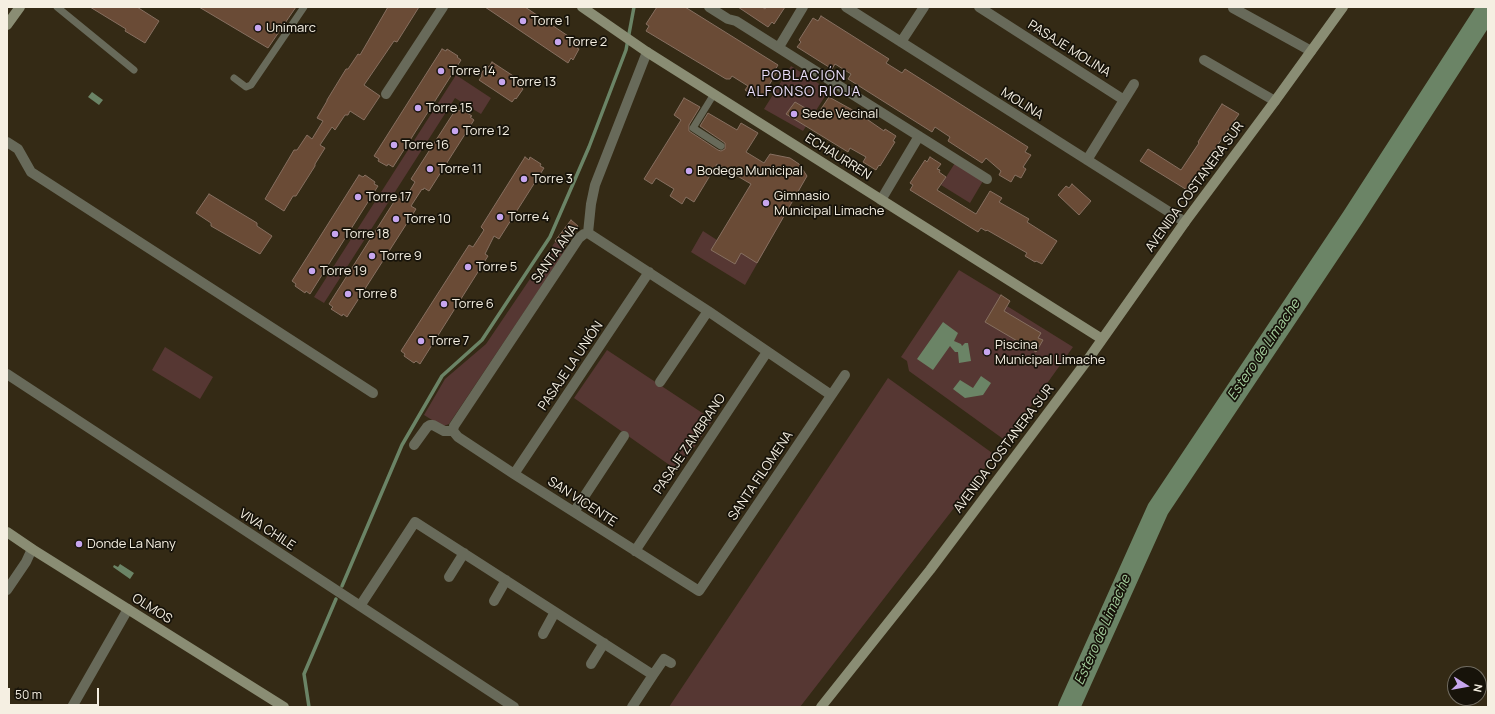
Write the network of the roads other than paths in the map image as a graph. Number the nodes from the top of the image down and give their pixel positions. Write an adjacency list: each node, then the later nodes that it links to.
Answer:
1 (20, 7): 13 (street)
2 (57, 7): 19 (lane)
3 (304, 7): 20 (lane)
4 (443, 7): 22 (street)
5 (582, 7): 17 (street, ECHAURREN)
6 (709, 7): 15 (street)
7 (803, 7): 15 (street)
8 (846, 7): 14 (street, MOLINA)
9 (924, 7): 14 (street)
10 (978, 7): 24 (street, PASAJE MOLINA)
11 (1342, 7): 16 (street, AVENIDA COSTANERA SUR)
12 (1233, 8): 16 (street)
13 (7, 25)
14 (901, 42): 29 (street, MOLINA)
15 (779, 47): 26 (street)
16 (1311, 51): 25 (street, AVENIDA COSTANERA SUR)
17 (647, 52): 23 (street, ECHAURREN); 33 (street, SANTA ANA)
18 (1204, 60): 25 (street)
19 (134, 70)
20 (234, 78)
21 (1134, 84): 24 (street)
22 (386, 94)
23 (714, 94): 28 (lane); 31 (street, ECHAURREN)
24 (1124, 100): 29 (street)
25 (1275, 101): 32 (street, AVENIDA COSTANERA SUR)
26 (919, 136): 30 (street); 31 (street)
27 (7, 142): 41 (street)
28 (721, 146)
29 (1087, 160): 32 (street, MOLINA)
30 (987, 179)
31 (881, 200): 36 (street, ECHAURREN)
32 (1185, 222): 36 (street, AVENIDA COSTANERA SUR)
33 (588, 233): 34 (street); 43 (street, SANTA ANA)
34 (649, 272): 35 (street); 46 (street, PASAJE LA UNIÓN)
35 (708, 311): 37 (street); 40 (street)
36 (1102, 339): 69 (street, AVENIDA COSTANERA SUR)
37 (767, 352): 42 (street); 50 (street, PASAJE ZAMBRANO)
38 (7, 374): 57 (street, VIVA CHILE)
39 (845, 375): 42 (street, SANTA FILOMENA)
40 (660, 382)
41 (374, 392)
42 (831, 394): 55 (street, SANTA FILOMENA)
43 (453, 431): 45 (street); 46 (street, SAN VICENTE)
44 (624, 436): 47 (street)
45 (414, 445)
46 (514, 474): 47 (street, SAN VICENTE)
47 (574, 512): 50 (street, SAN VICENTE)
48 (7, 532): 49 (street, OLMOS)
49 (32, 549): 54 (street); 58 (street, OLMOS)
50 (635, 551): 55 (street, SAN VICENTE)
51 (464, 553): 52 (street); 53 (street); 57 (street)
52 (449, 576)
53 (506, 580): 56 (street); 59 (street)
54 (7, 590)
55 (699, 592)
56 (494, 601)
57 (360, 606): 67 (street, VIVA CHILE)
58 (128, 609): 65 (street); 66 (street, OLMOS)
59 (555, 612): 60 (street); 61 (street)
60 (543, 634)
61 (604, 643): 63 (street); 64 (street)
62 (671, 663): 64 (street)
63 (591, 664)
64 (653, 675): 68 (street)
65 (72, 707)
66 (284, 707)
67 (514, 707)
68 (632, 707)
69 (821, 707)

